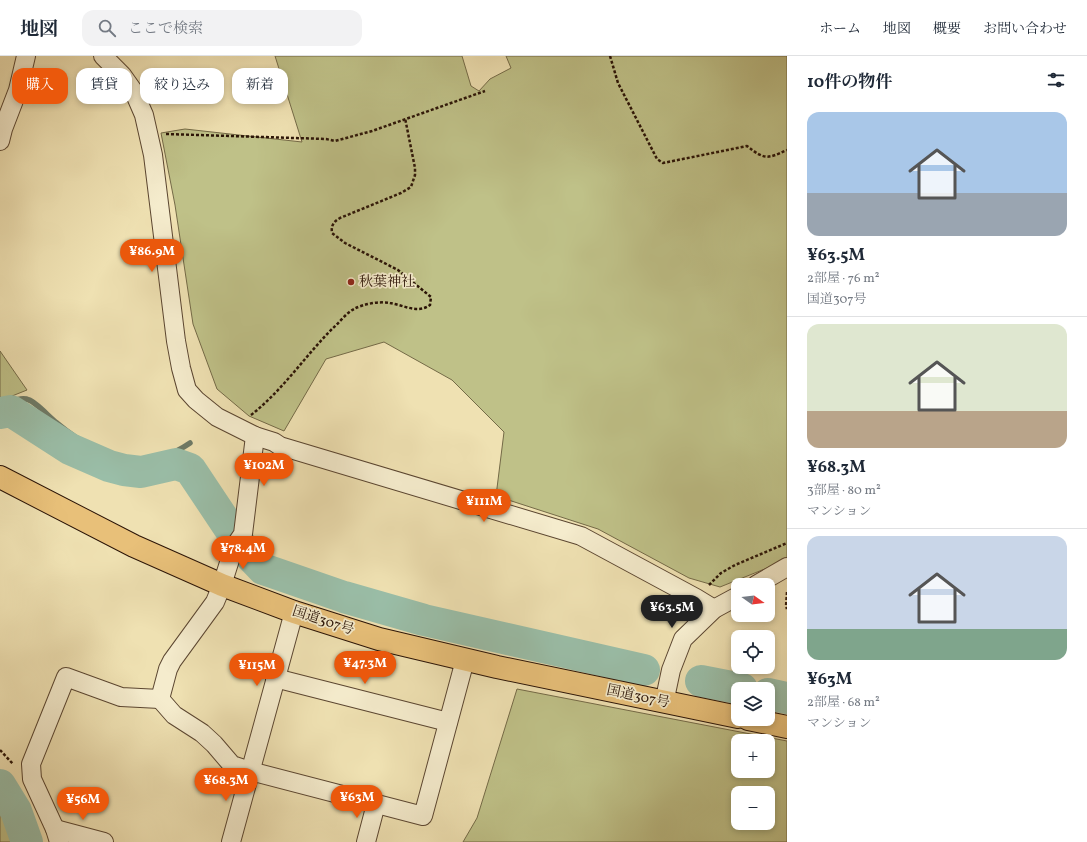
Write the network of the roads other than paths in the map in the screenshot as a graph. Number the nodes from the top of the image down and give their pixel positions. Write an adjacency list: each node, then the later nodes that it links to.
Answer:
1 (26, 56): 3 (street)
2 (104, 56): 4 (street)
3 (0, 141)
4 (255, 436): 8 (street); 10 (street)
5 (0, 477): 8 (highway, 国道307号)
6 (787, 567): 7 (street)
7 (768, 578)
8 (222, 585): 11 (highway, 国道307号); 14 (street)
9 (731, 600): 10 (street)
10 (714, 609): 15 (street)
11 (294, 612): 12 (highway, 国道307号); 13 (street)
12 (465, 660): 15 (highway, 国道307号); 17 (street)
13 (275, 678): 17 (street); 20 (street)
14 (160, 699): 20 (street); 22 (street)
15 (664, 703): 16 (highway, 国道307号)
16 (731, 716)
17 (448, 722): 21 (street)
18 (775, 725): 19 (highway)
19 (787, 727)
20 (250, 771): 21 (street); 24 (street)
21 (376, 804): 25 (street)
22 (57, 835): 23 (street)
23 (104, 842)
24 (231, 842)
25 (366, 842)

